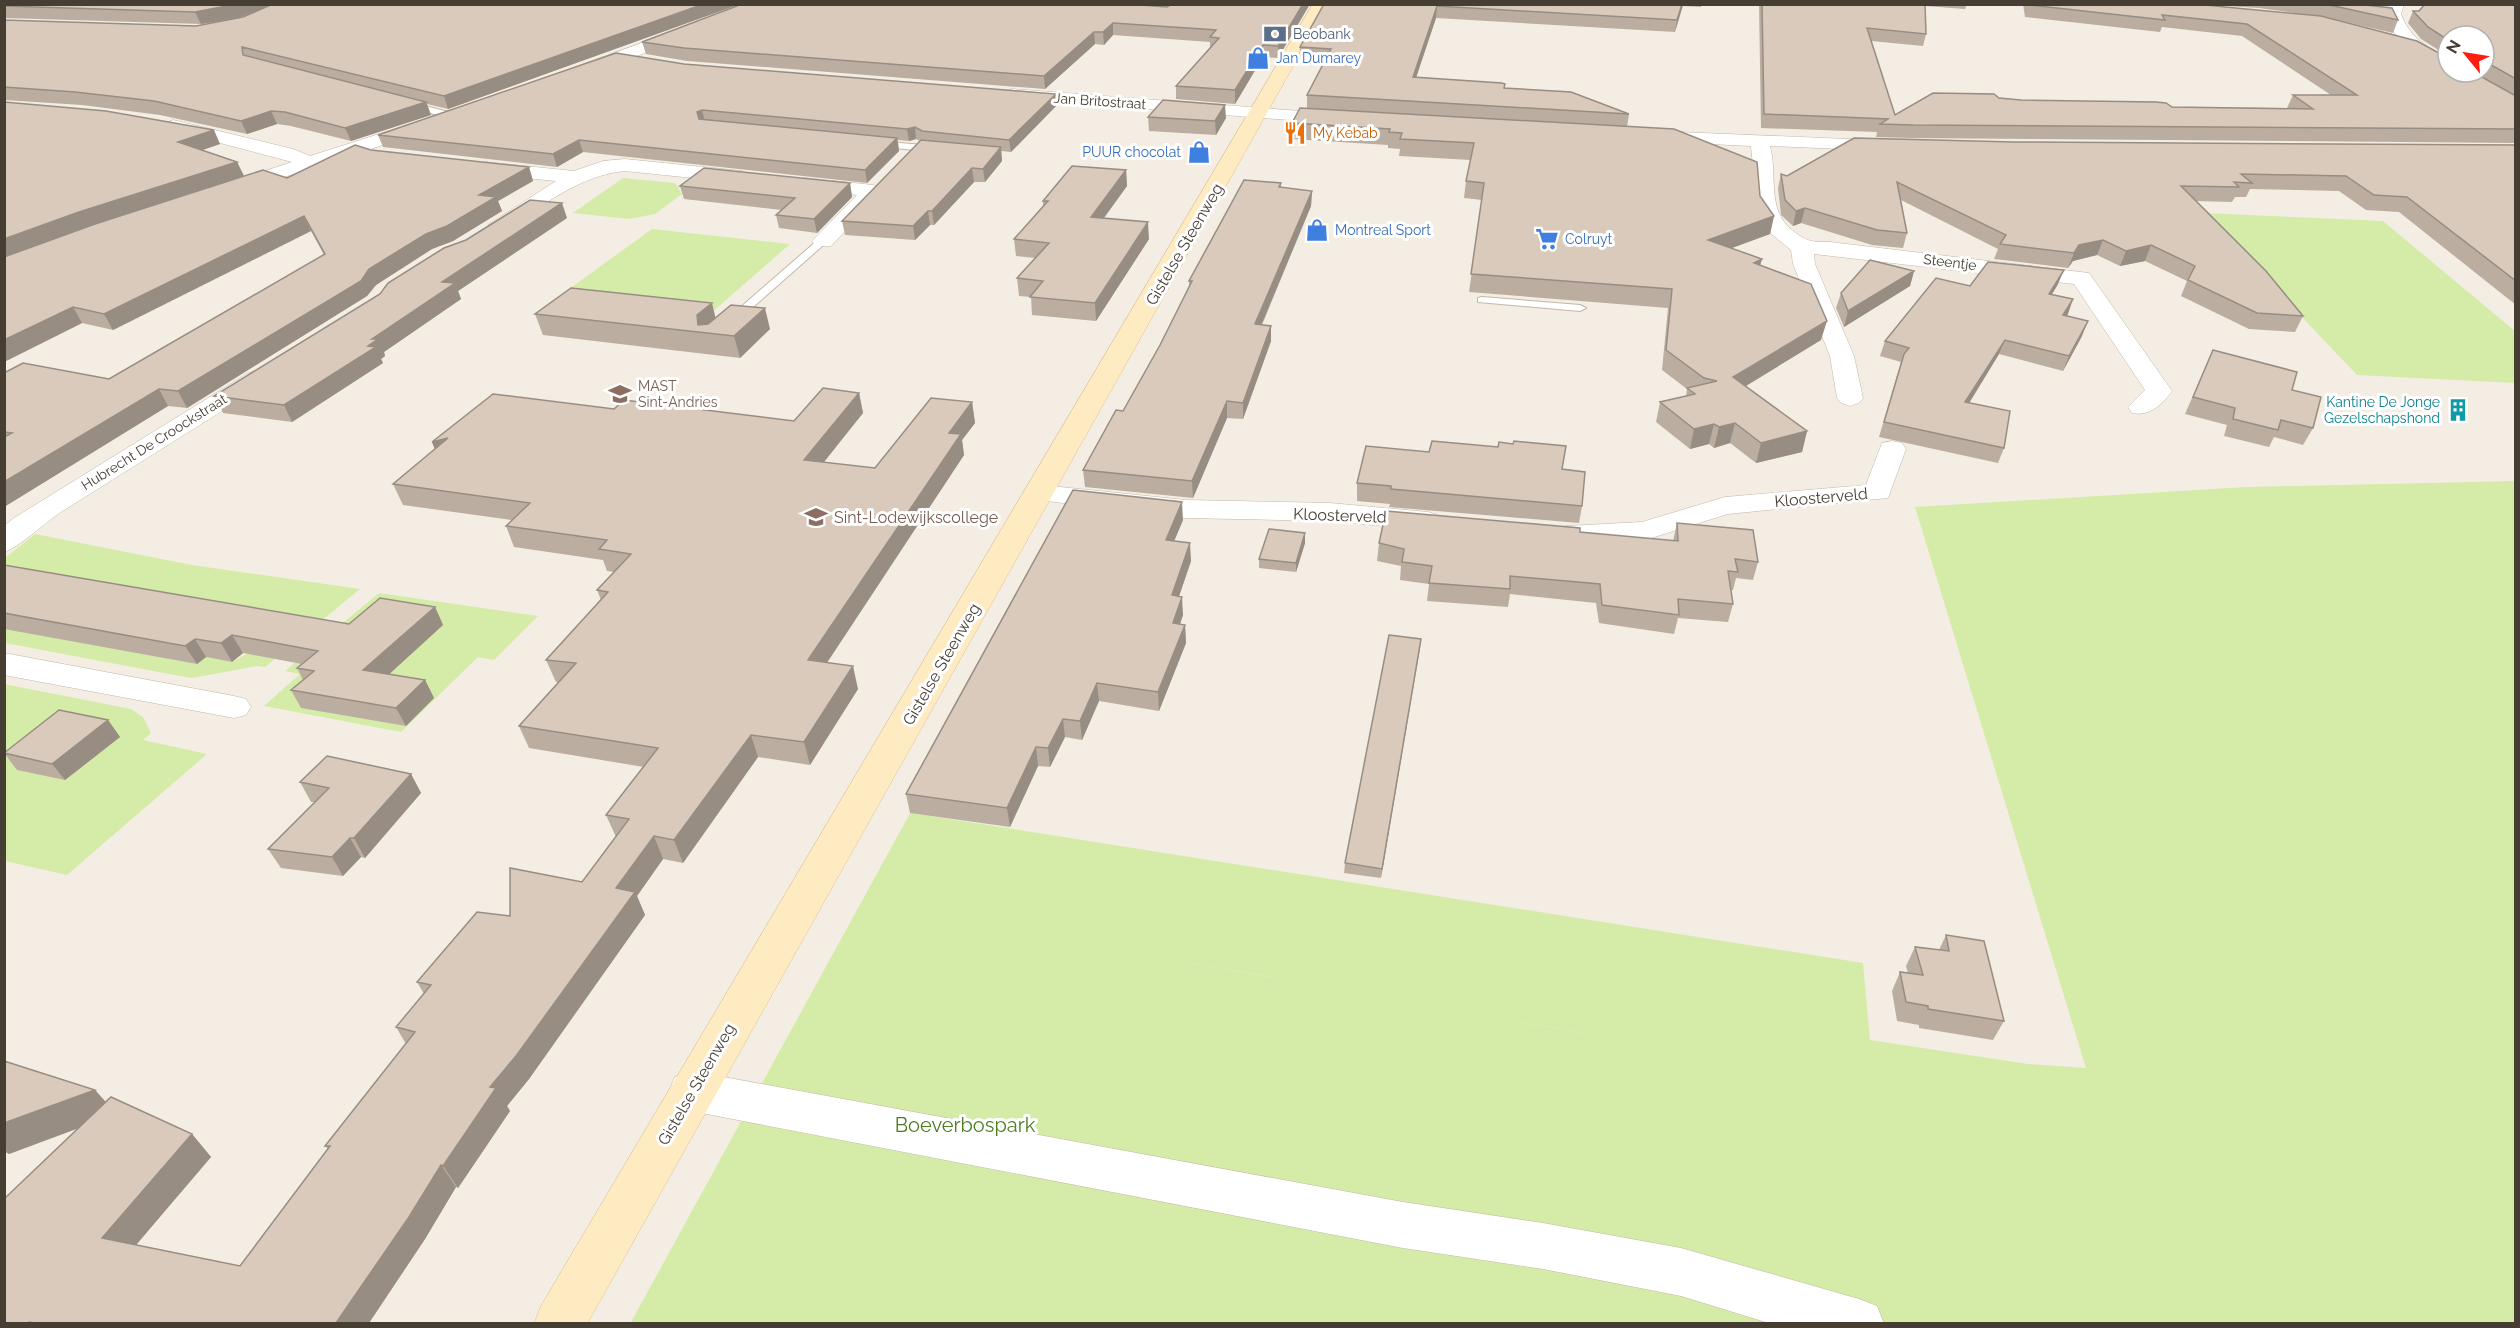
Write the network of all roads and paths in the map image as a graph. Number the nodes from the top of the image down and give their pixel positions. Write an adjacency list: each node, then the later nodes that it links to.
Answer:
1 (763, 4): 6 (street)
2 (1321, 4): 13 (main road, Gistelse Steenweg)
3 (2391, 12): 5 (street)
4 (2385, 37): 5 (street)
5 (2417, 47): 7 (street)
6 (619, 57): 8 (street); 9 (street)
7 (2436, 59)
8 (653, 64)
9 (572, 74)
10 (994, 93): 13 (street, Jan Britostraat)
11 (397, 101): 14 (lane)
12 (475, 109): 14 (street)
13 (1258, 114): 15 (street, Jan Britostraat); 44 (main road, Gistelse Steenweg)
14 (454, 116): 22 (street)
15 (1356, 120)
16 (155, 122): 26 (street)
17 (1636, 136): 18 (street)
18 (1759, 142): 20 (street); 36 (street)
19 (872, 143): 21 (lane)
20 (1905, 145)
21 (917, 147): 23 (lane); 25 (street)
22 (357, 149): 24 (street); 26 (street)
23 (951, 151)
24 (390, 158)
25 (903, 162)
26 (310, 163): 33 (street)
27 (462, 166): 29 (street)
28 (888, 176): 32 (street)
29 (576, 177): 30 (street); 34 (street)
30 (767, 180)
31 (790, 182): 32 (street)
32 (873, 191): 35 (street)
33 (213, 194)
34 (481, 236)
35 (823, 241): 39 (lane)
36 (1803, 248): 41 (street); 42 (street, Steentje)
37 (1482, 300): 38 (lane)
38 (1580, 308)
39 (725, 326)
40 (270, 369): 47 (street, Hubrecht De Croockstraat)
41 (1850, 398)
42 (2141, 406)
43 (1892, 448): 46 (street, Kloosterveld)
44 (1041, 493): 45 (street, Kloosterveld); 50 (main road, Gistelse Steenweg)
45 (1457, 524)
46 (1539, 533)
47 (4, 543)
48 (4, 664): 49 (street)
49 (234, 707)
50 (691, 1091): 51 (main road, Gistelse Steenweg); 52 (street)
51 (559, 1323)
52 (1859, 1323)

